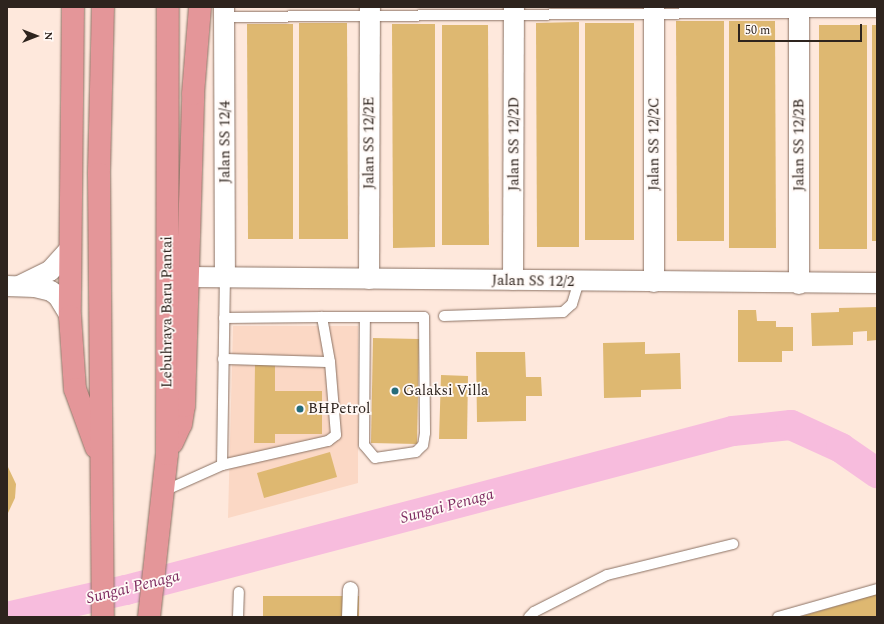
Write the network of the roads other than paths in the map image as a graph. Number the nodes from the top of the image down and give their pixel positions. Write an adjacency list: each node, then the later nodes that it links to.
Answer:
1 (73, 7): 13 (highway)
2 (102, 7): 31 (highway)
3 (168, 7): 30 (highway, Lebuhraya Baru Pantai)
4 (188, 7): 12 (highway)
5 (200, 7): 12 (highway)
6 (654, 10): 7 (lane); 9 (lane); 19 (street, Jalan SS 12/2C)
7 (798, 10): 11 (lane); 22 (street, Jalan SS 12/2B)
8 (370, 11): 9 (lane); 10 (lane); 16 (street, Jalan SS 12/2E)
9 (514, 11): 17 (street, Jalan SS 12/2D)
10 (224, 12): 15 (street, Jalan SS 12/4)
11 (877, 12)
12 (193, 94): 14 (highway)
13 (70, 248): 21 (street); 23 (highway)
14 (189, 277): 15 (street, Jalan SS 12/2); 30 (highway)
15 (226, 277): 16 (street, Jalan SS 12/2); 27 (lane)
16 (369, 279): 17 (street, Jalan SS 12/2)
17 (513, 280): 18 (street, Jalan SS 12/2)
18 (579, 281): 19 (street, Jalan SS 12/2); 24 (lane)
19 (654, 282): 22 (street, Jalan SS 12/2)
20 (877, 283): 22 (street, Jalan SS 12/2)
21 (11, 284): 23 (street)
22 (798, 284)
23 (70, 316): 31 (highway)
24 (444, 316)
25 (322, 317): 26 (lane); 27 (lane); 29 (lane)
26 (365, 317): 26 (lane)
27 (224, 318): 28 (lane)
28 (223, 359): 29 (lane); 32 (lane)
29 (330, 362): 32 (lane)
30 (167, 454): 33 (highway, Lebuhraya Baru Pantai)
31 (101, 461): 38 (highway)
32 (222, 465): 33 (lane)
33 (164, 491): 39 (highway, Lebuhraya Baru Pantai)
34 (733, 544): 42 (lane)
35 (350, 589): 41 (street)
36 (877, 589): 43 (lane)
37 (239, 592): 40 (lane)
38 (103, 617)
39 (150, 617)
40 (238, 617)
41 (349, 617)
42 (529, 617)
43 (778, 617)

